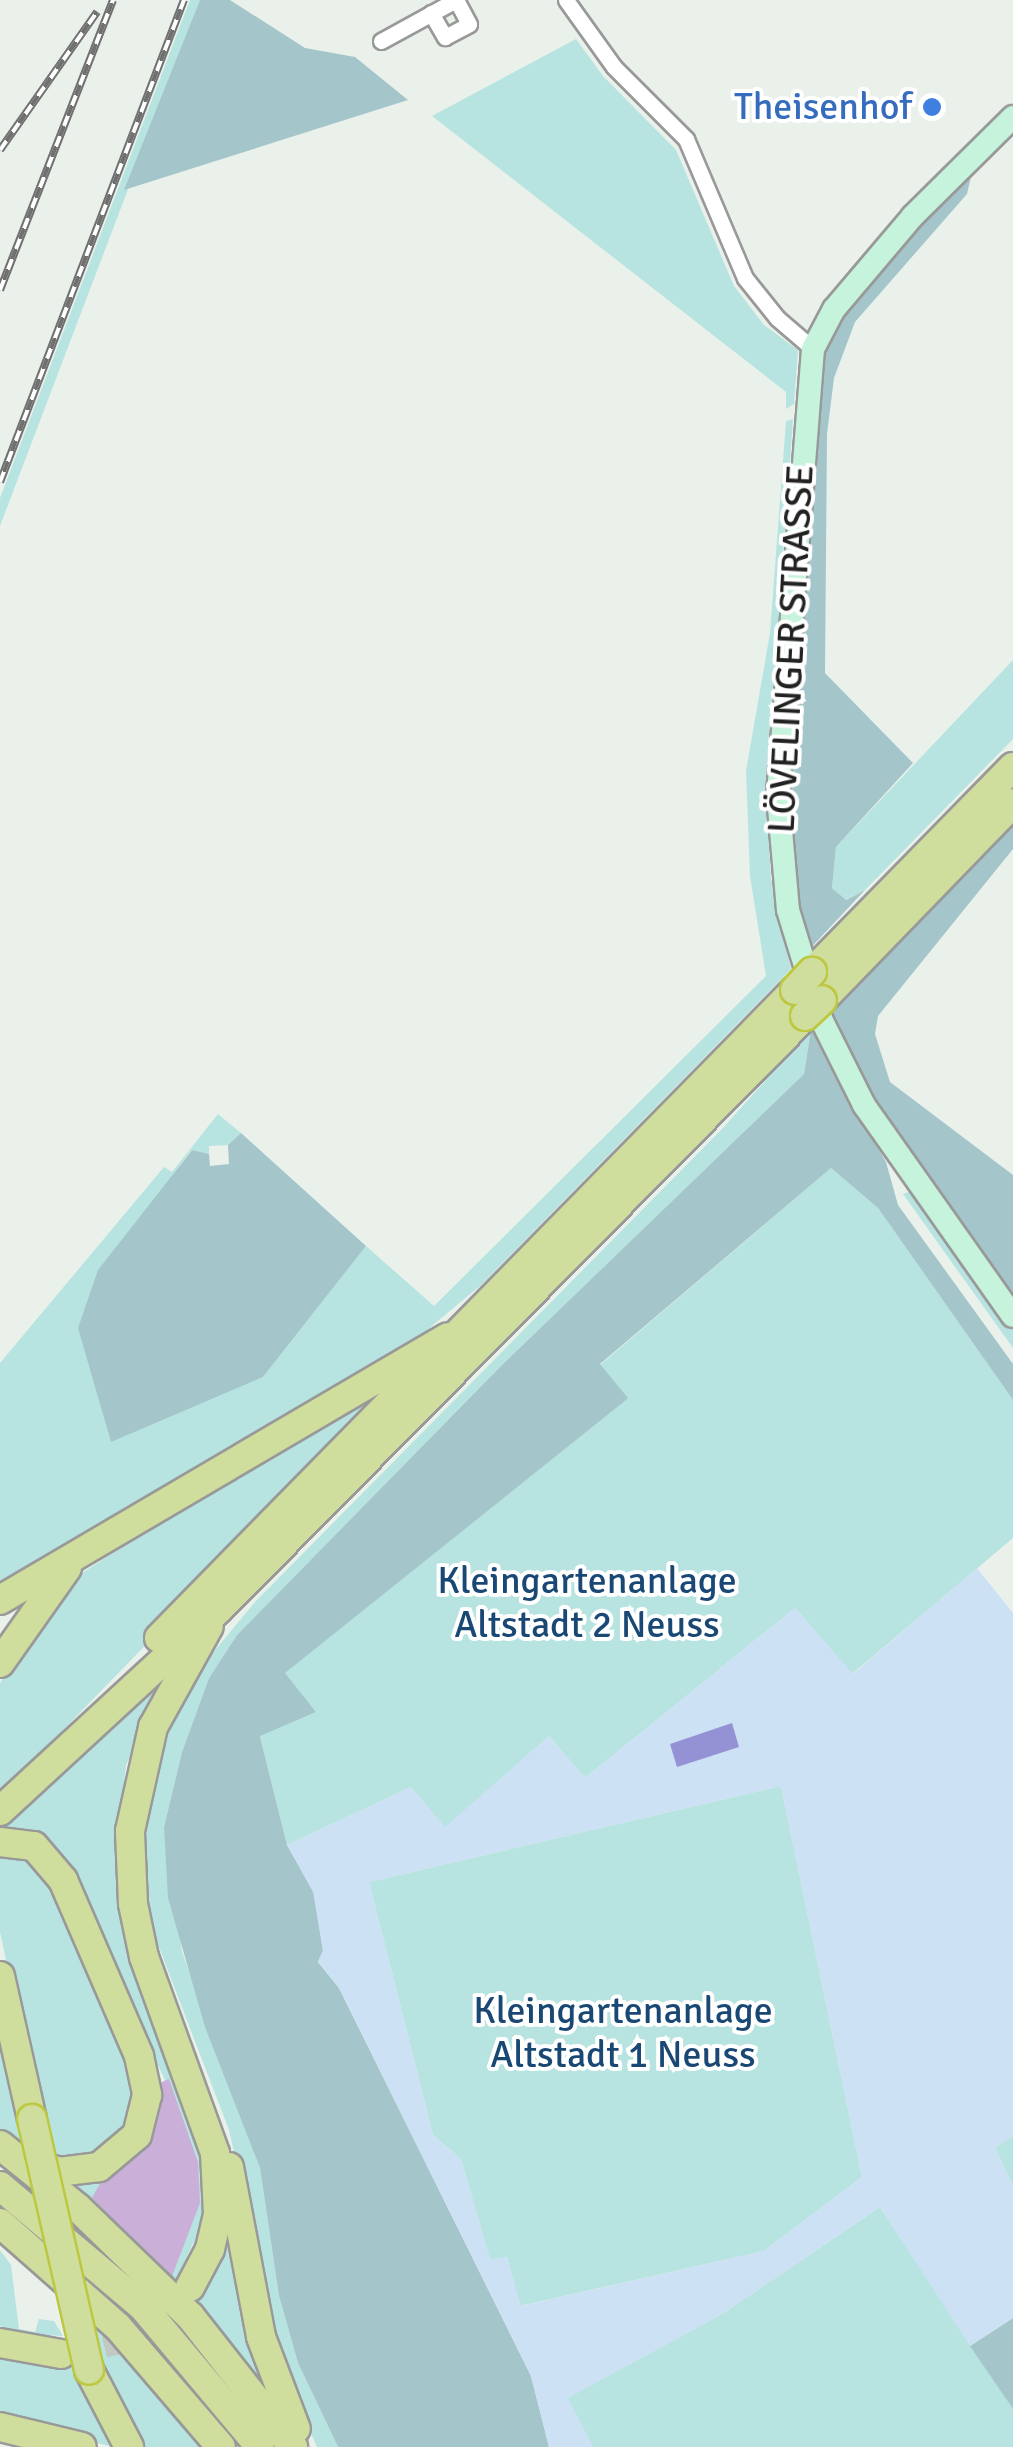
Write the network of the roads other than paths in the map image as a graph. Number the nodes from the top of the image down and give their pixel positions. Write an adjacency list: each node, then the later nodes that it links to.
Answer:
1 (456, 0): 3 (street); 3 (street)
2 (566, 0): 6 (street)
3 (430, 13): 4 (street)
4 (382, 41)
5 (1013, 116): 6 (street, LÖVELINGER STRASSE)
6 (813, 349): 10 (street, LÖVELINGER STRASSE)
7 (1013, 767): 9 (highway)
8 (1013, 803): 9 (highway)
9 (808, 994): 11 (highway); 14 (highway)
10 (1013, 1316)
11 (448, 1337): 12 (highway); 16 (highway)
12 (74, 1559): 13 (highway); 15 (highway)
13 (0, 1600)
14 (220, 1608): 16 (highway); 20 (highway)
15 (0, 1663)
16 (81, 1730): 17 (highway)
17 (0, 1811)
18 (2, 1842): 21 (highway)
19 (0, 1976): 29 (highway, bridge)
20 (206, 2116): 24 (highway); 33 (highway)
21 (11, 2153): 32 (highway)
22 (0, 2186): 31 (highway)
23 (0, 2223): 30 (highway)
24 (190, 2287)
25 (0, 2344): 26 (highway)
26 (62, 2354)
27 (0, 2426): 28 (highway)
28 (82, 2447)
29 (129, 2447)
30 (221, 2447)
31 (260, 2447)
32 (293, 2447)
33 (306, 2447)

